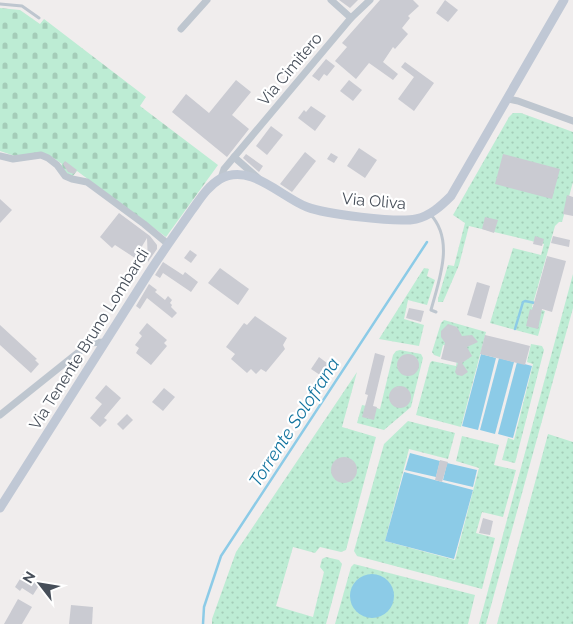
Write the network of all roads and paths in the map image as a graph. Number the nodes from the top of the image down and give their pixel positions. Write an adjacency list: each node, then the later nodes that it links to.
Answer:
1 (207, 0): 8 (street)
2 (331, 0): 7 (street)
3 (370, 0): 7 (street, Via Cimitero)
4 (564, 0): 9 (main road, Via Oliva)
5 (0, 4): 6 (lane)
6 (39, 18)
7 (351, 18): 12 (street, Via Cimitero)
8 (181, 30)
9 (508, 99): 10 (street); 17 (main road, Via Oliva)
10 (573, 121)
11 (0, 156): 18 (street)
12 (234, 157): 13 (street); 14 (street, Via Cimitero); 15 (street)
13 (237, 175): 14 (main road, Via Oliva); 15 (main road, Via Oliva)
14 (221, 178): 16 (main road, Via Oliva)
15 (259, 179): 17 (main road, Via Oliva)
16 (208, 189): 18 (main road, Via Tenente Bruno Lombardi)
17 (430, 214): 19 (lane)
18 (168, 244): 20 (main road, Via Tenente Bruno Lombardi)
19 (436, 312)
20 (104, 342): 21 (street); 22 (main road, Via Tenente Bruno Lombardi)
21 (0, 415)
22 (0, 508)

